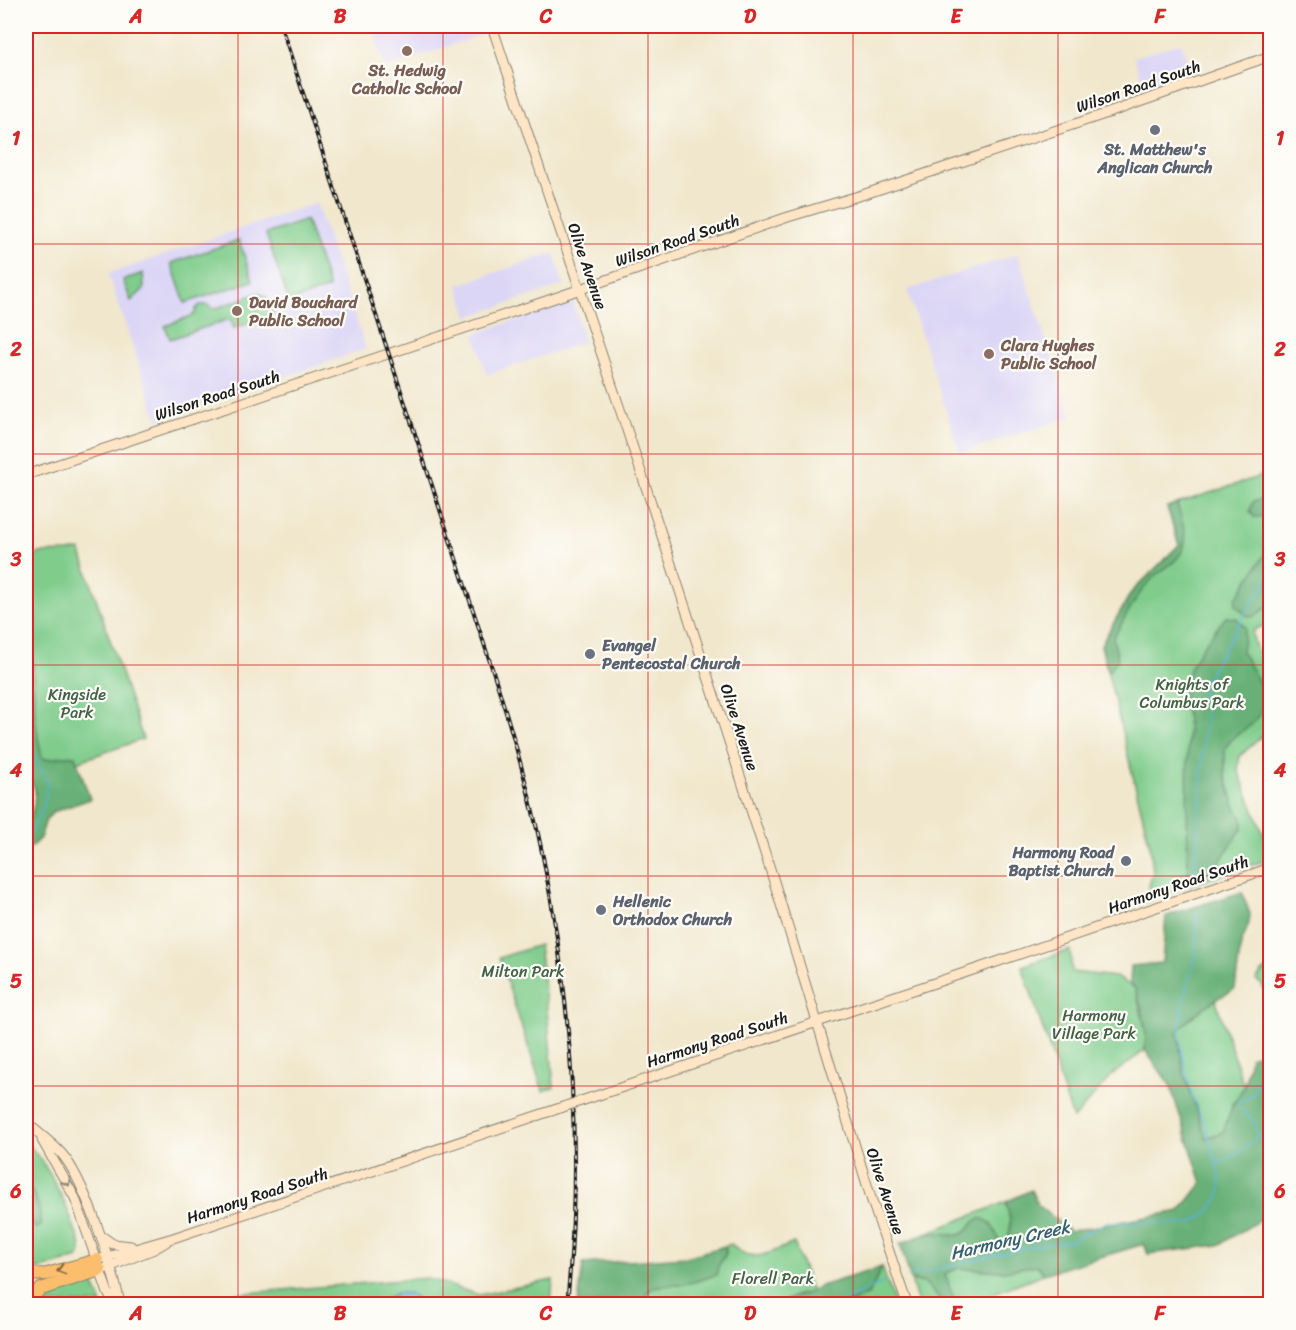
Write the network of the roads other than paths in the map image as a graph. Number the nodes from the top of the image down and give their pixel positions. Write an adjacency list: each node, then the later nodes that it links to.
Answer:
1 (492, 26): 3 (main road, Olive Avenue)
2 (1270, 56): 3 (main road, Wilson Road South)
3 (579, 289): 4 (main road, Wilson Road South); 6 (main road, Olive Avenue)
4 (26, 475)
5 (1270, 868): 6 (main road, Harmony Road South)
6 (817, 1022): 10 (main road, Harmony Road South, bridge); 17 (main road, Olive Avenue)
7 (26, 1122): 8 (main road)
8 (37, 1132): 9 (main road); 12 (main road, one-way to 12)
9 (98, 1233): 11 (main road); 12 (main road)
10 (173, 1238): 11 (main road, Harmony Road South); 12 (main road, Harmony Road South)
11 (142, 1246): 12 (main road, Harmony Road South)
12 (103, 1263): 13 (highway, one-way to 13); 14 (highway); 15 (main road); 16 (main road)
13 (26, 1275)
14 (26, 1301)
15 (114, 1305)
16 (120, 1305)
17 (907, 1305)

